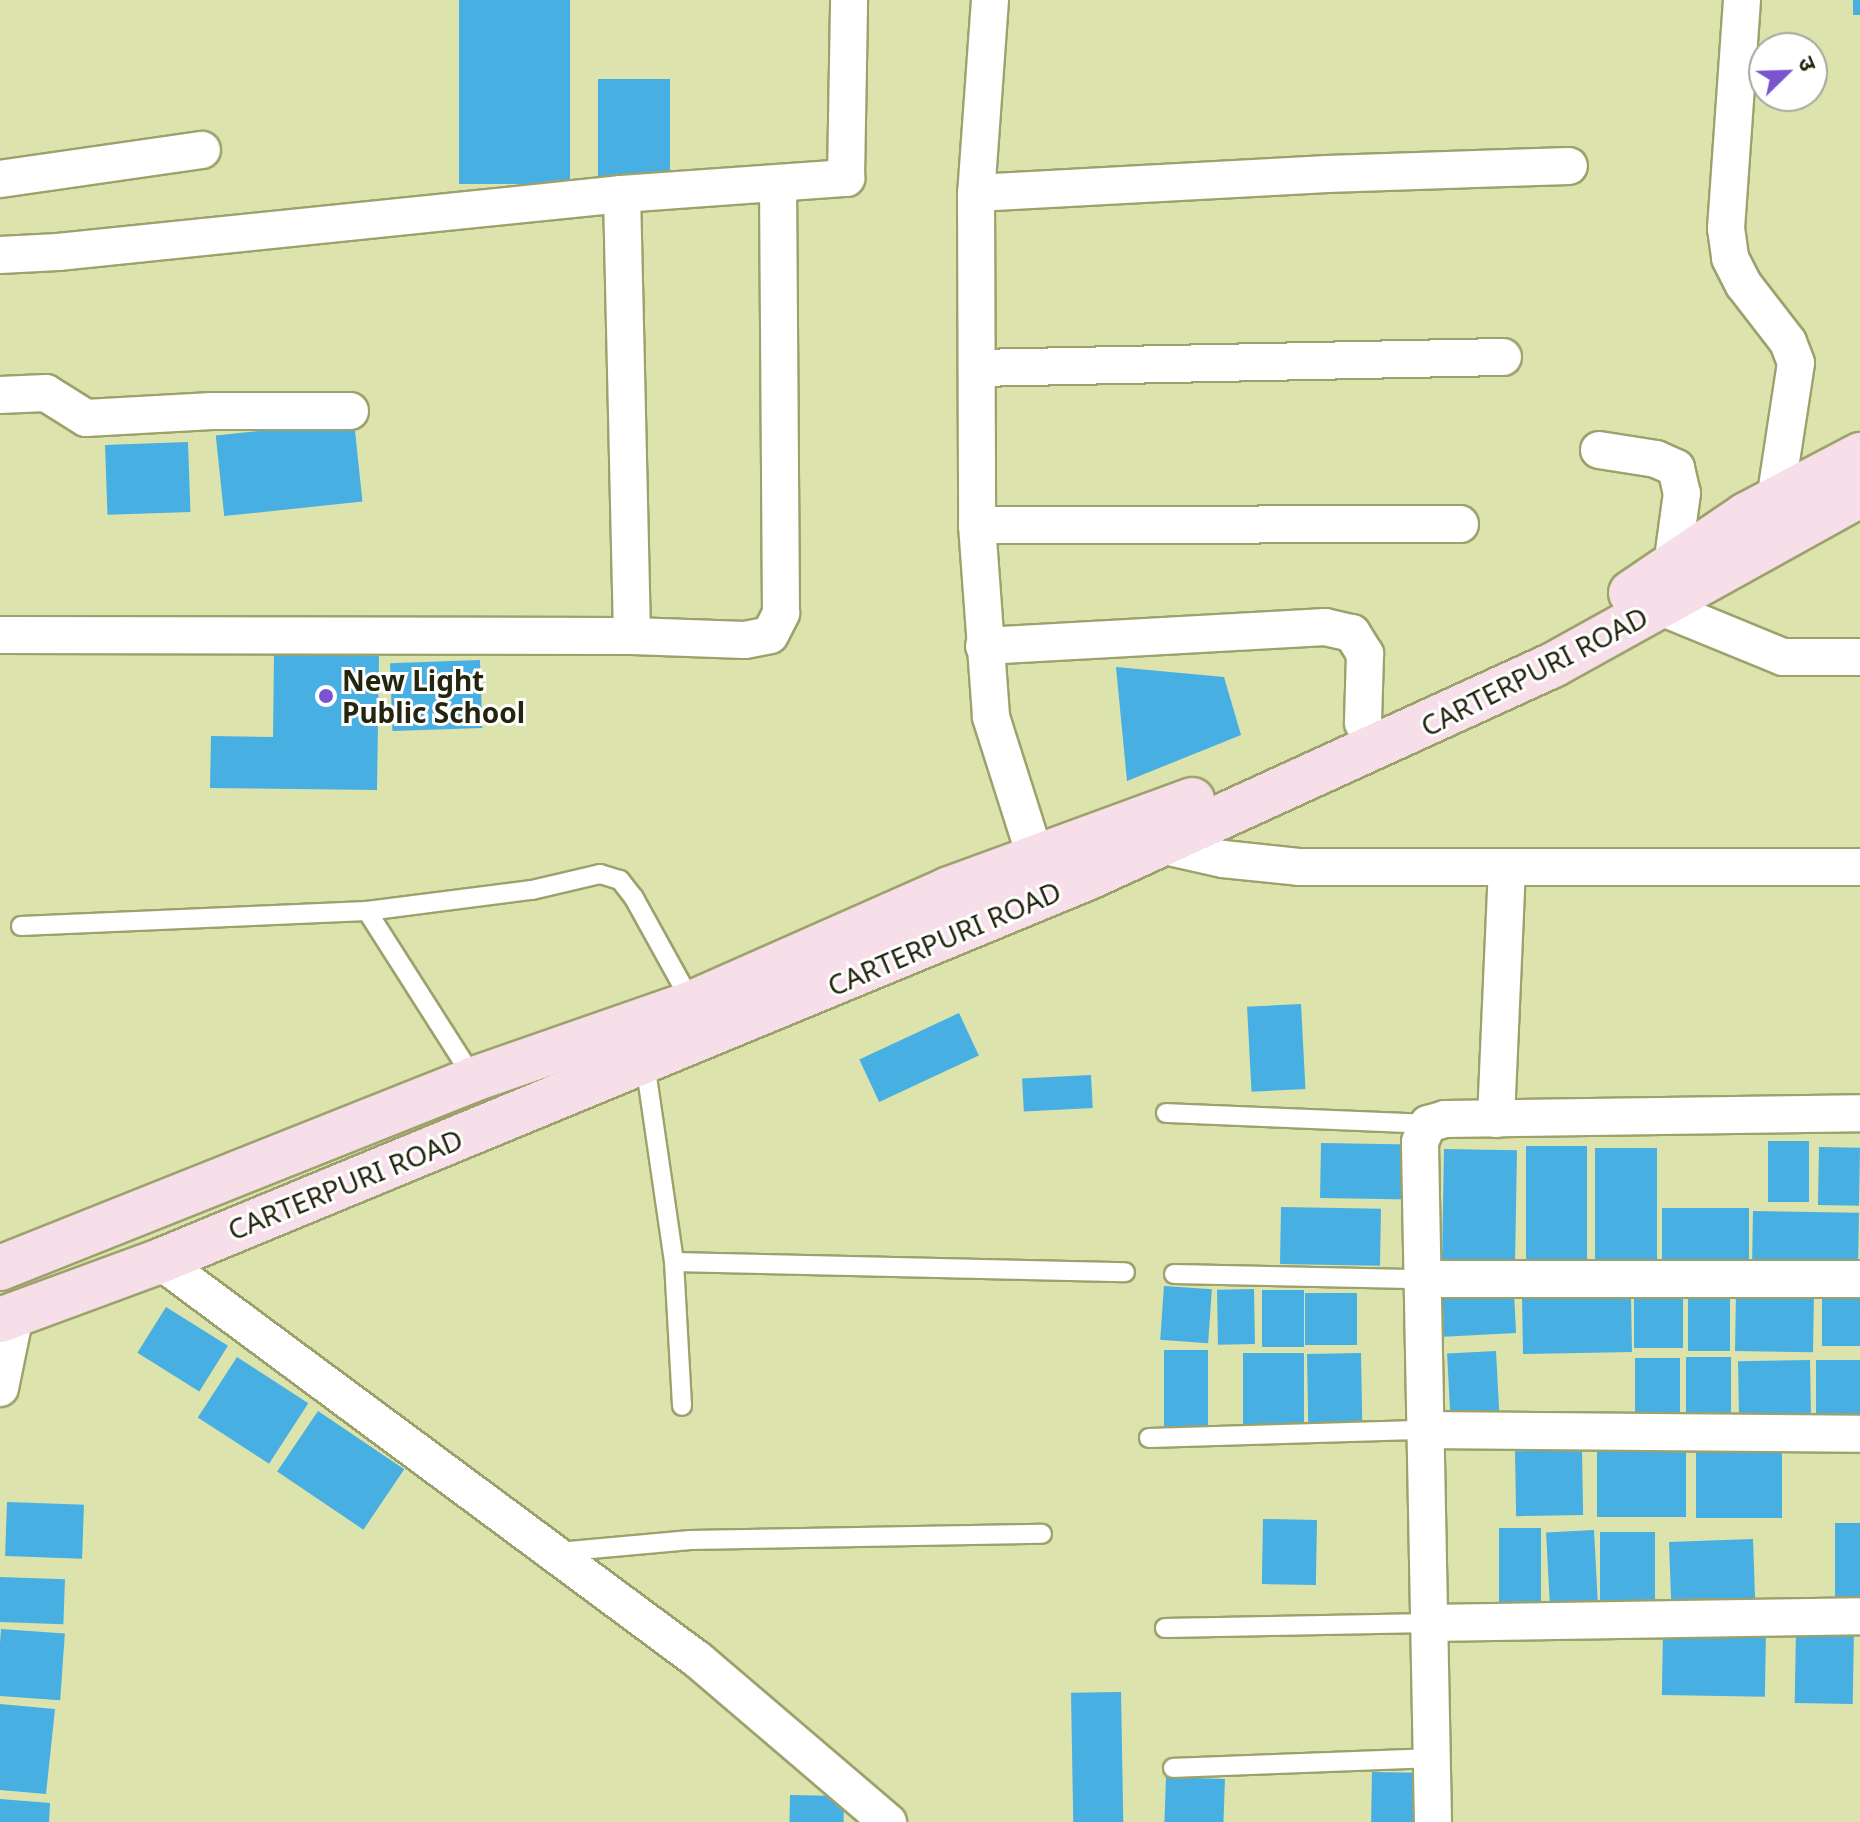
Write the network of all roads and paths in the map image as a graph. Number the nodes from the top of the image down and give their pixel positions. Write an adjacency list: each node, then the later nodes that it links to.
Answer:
1 (849, 0): 7 (street)
2 (990, 0): 8 (street)
3 (1742, 0): 18 (street)
4 (202, 150): 6 (street)
5 (1569, 166): 8 (street)
6 (0, 179)
7 (778, 183): 9 (street); 24 (street)
8 (976, 193): 12 (street)
9 (622, 194): 10 (street); 24 (street)
10 (0, 255)
11 (1503, 357): 12 (street)
12 (977, 368): 20 (street)
13 (0, 395): 14 (street)
14 (350, 411)
15 (1599, 450): 21 (street)
16 (1860, 455): 18 (main road, CARTERPURI ROAD)
17 (1860, 495): 22 (main road, CARTERPURI ROAD)
18 (1775, 500): 21 (main road, CARTERPURI ROAD)
19 (1460, 524): 20 (street)
20 (977, 525): 25 (street)
21 (1672, 566): 27 (main road, CARTERPURI ROAD)
22 (1661, 607): 26 (street); 28 (main road, CARTERPURI ROAD)
23 (0, 635): 24 (street)
24 (632, 636)
25 (984, 646): 27 (street); 29 (street)
26 (1860, 657)
27 (1363, 723): 29 (main road, CARTERPURI ROAD)
28 (1160, 845): 31 (street); 35 (main road, CARTERPURI ROAD)
29 (1035, 856): 34 (main road, CARTERPURI ROAD)
30 (1860, 867): 31 (street)
31 (1507, 868): 39 (street)
32 (367, 911): 33 (lane); 34 (lane); 36 (lane)
33 (21, 926)
34 (692, 1003): 36 (main road, CARTERPURI ROAD)
35 (645, 1063): 42 (main road, CARTERPURI ROAD); 43 (lane)
36 (474, 1079): 41 (main road, CARTERPURI ROAD)
37 (1166, 1113): 40 (lane)
38 (1860, 1113): 39 (street)
39 (1496, 1119): 40 (street)
40 (1428, 1124): 46 (street)
41 (8, 1255)
42 (160, 1261): 48 (main road, CARTERPURI ROAD); 55 (street)
43 (674, 1262): 44 (lane); 50 (lane)
44 (1125, 1272)
45 (1174, 1274): 46 (lane)
46 (1422, 1279): 47 (street); 51 (street)
47 (1860, 1279)
48 (7, 1318): 49 (street)
49 (0, 1388)
50 (682, 1406)
51 (1425, 1430): 52 (street); 53 (lane); 57 (street)
52 (1860, 1434)
53 (1149, 1438)
54 (1042, 1534): 55 (lane)
55 (553, 1552): 61 (street)
56 (1860, 1616): 57 (street)
57 (1430, 1623): 58 (lane); 59 (street)
58 (1165, 1628)
59 (1432, 1758): 60 (lane); 62 (street)
60 (1173, 1768)
61 (888, 1822)
62 (1433, 1822)

